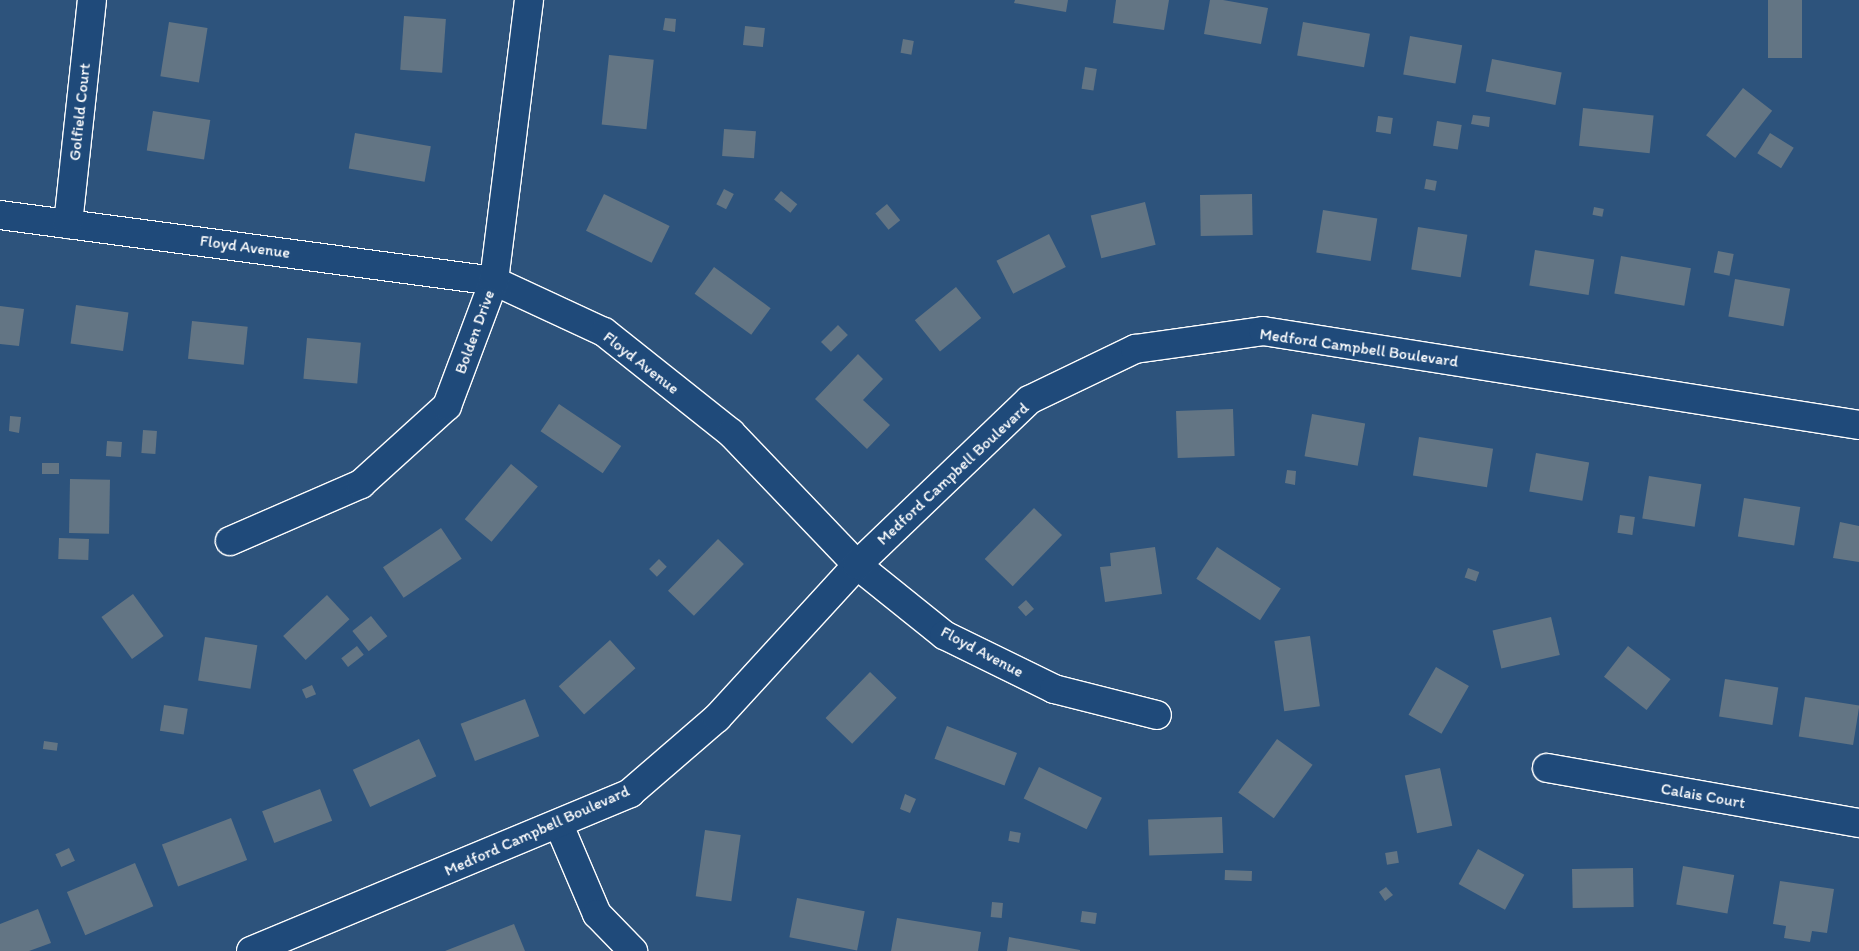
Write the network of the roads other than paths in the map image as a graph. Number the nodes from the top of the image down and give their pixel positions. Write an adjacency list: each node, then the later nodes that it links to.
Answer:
1 (92, 0): 4 (street, Golfield Court)
2 (530, 0): 5 (street, Bolden Drive)
3 (0, 215): 4 (street, Floyd Avenue)
4 (68, 224): 5 (street, Floyd Avenue)
5 (494, 281): 7 (street, Bolden Drive); 8 (street, Floyd Avenue)
6 (1859, 425): 8 (street, Medford Campbell Boulevard)
7 (230, 541)
8 (857, 564): 9 (street, Floyd Avenue); 12 (street, Medford Campbell Boulevard)
9 (1157, 715)
10 (1547, 768): 11 (street, Calais Court)
11 (1859, 823)
12 (559, 825): 13 (street, Medford Campbell Boulevard); 14 (street)
13 (251, 951)
14 (633, 951)

